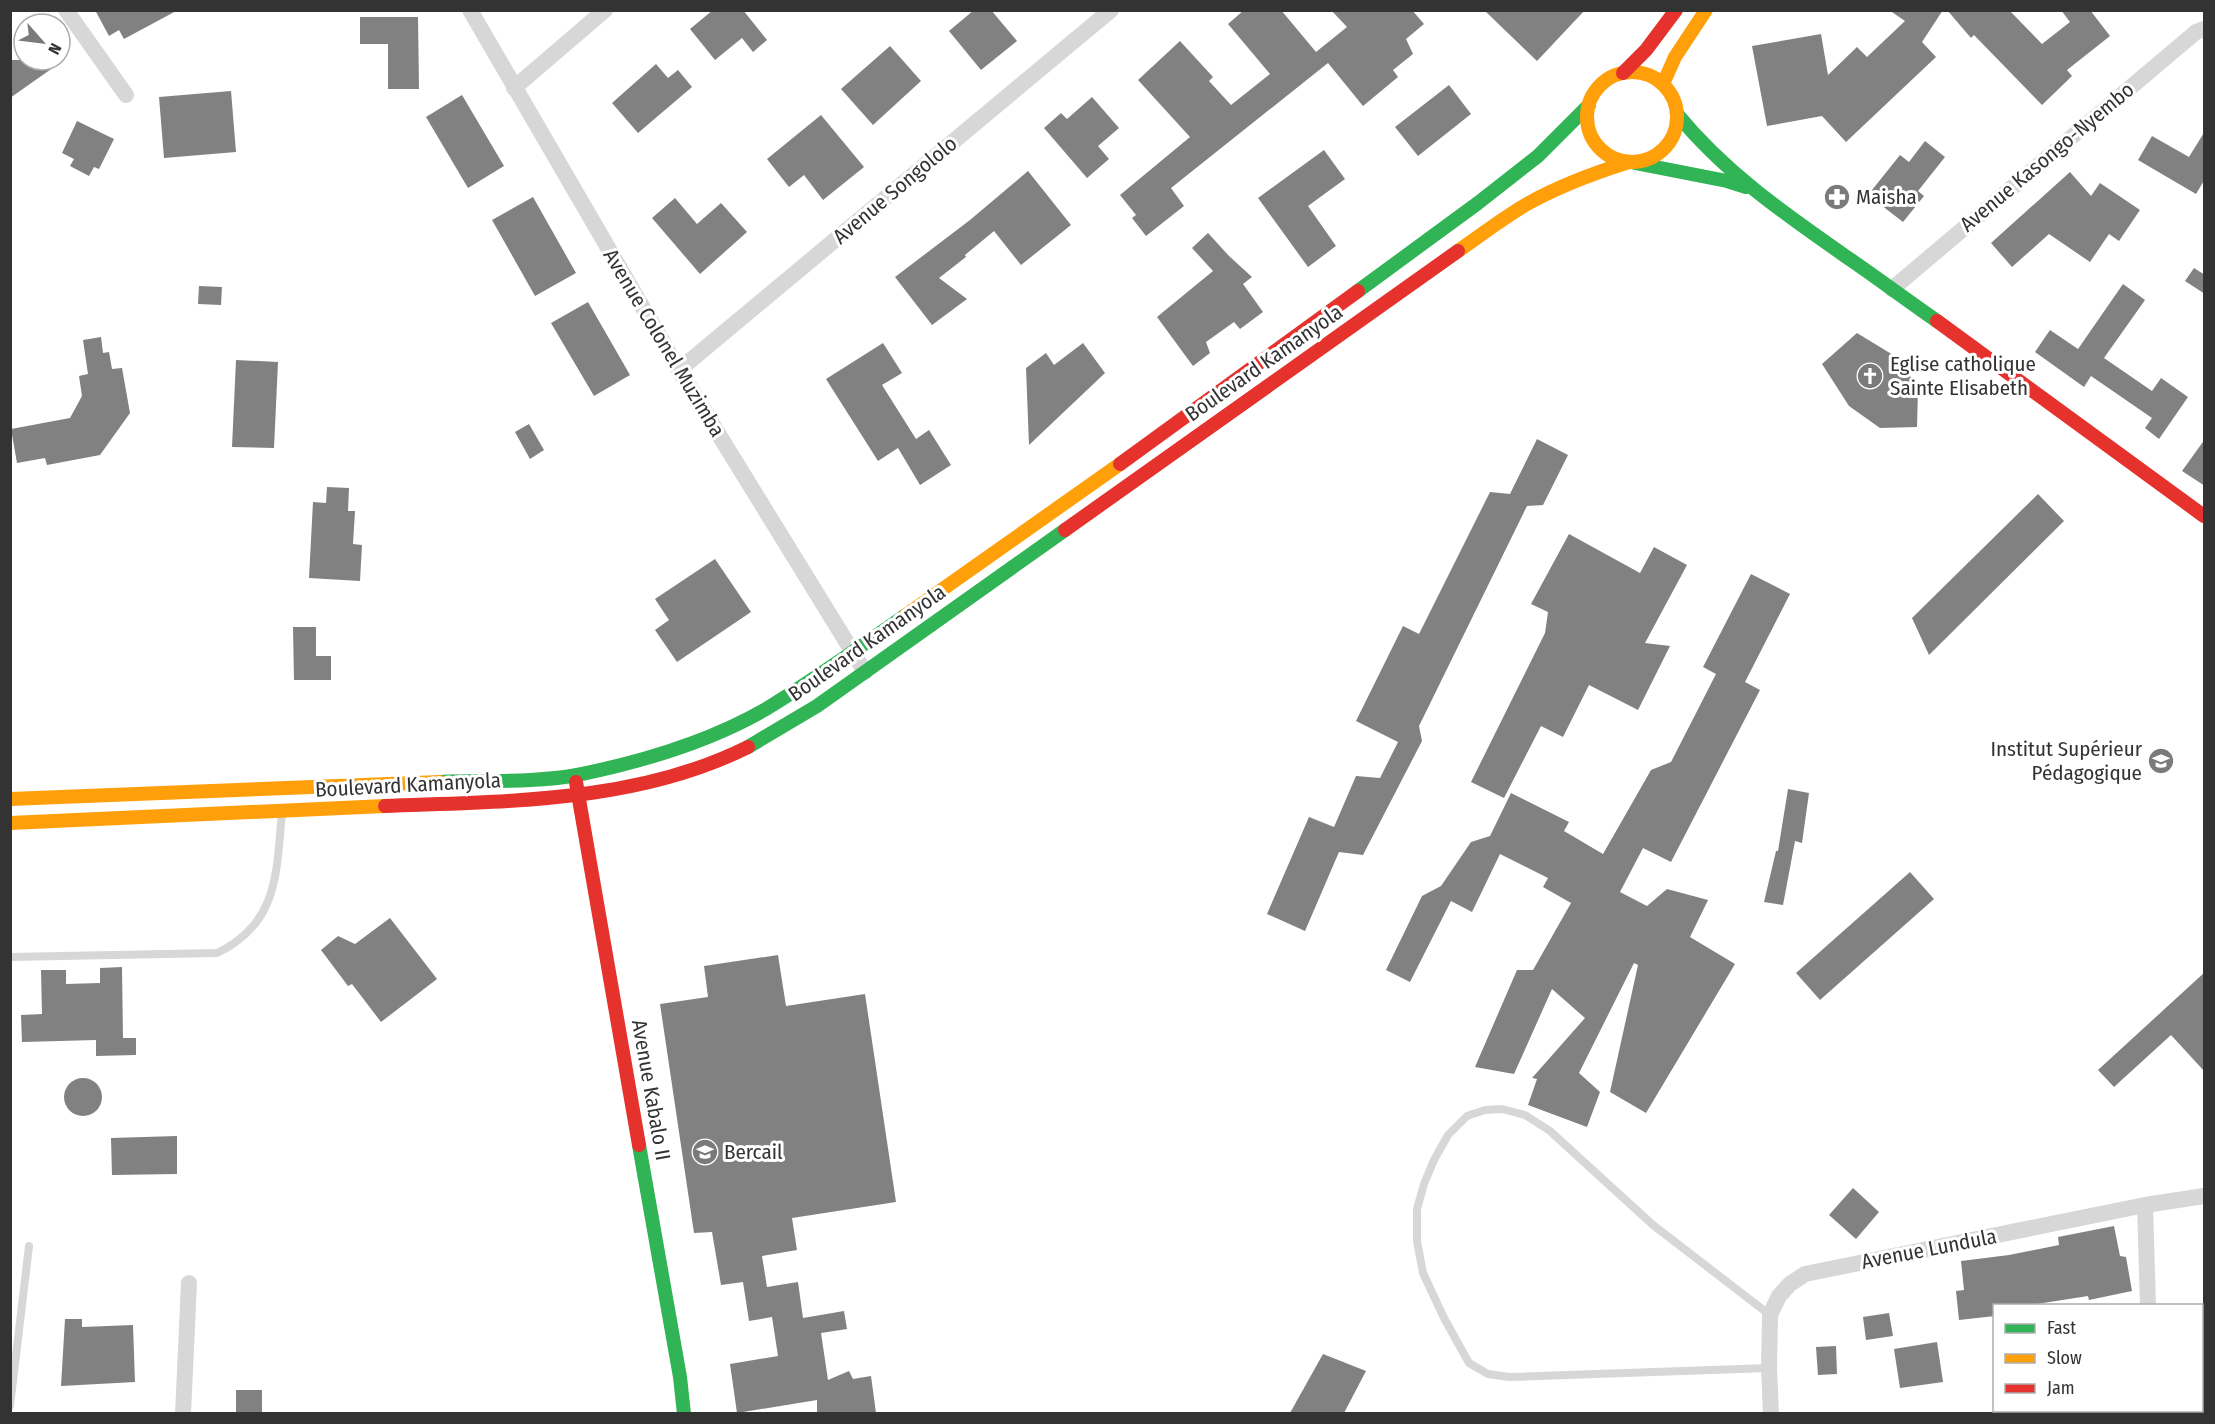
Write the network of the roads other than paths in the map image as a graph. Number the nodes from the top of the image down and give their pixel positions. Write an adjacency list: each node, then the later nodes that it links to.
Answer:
1 (66, 10): 11 (street)
2 (470, 10): 10 (street, Avenue Colonel Muzimba)
3 (605, 10): 10 (street)
4 (1111, 10): 18 (street, Avenue Songololo)
5 (1676, 10): 8 (main road)
6 (1706, 10): 9 (main road)
7 (2205, 29): 16 (street, Avenue Kasongo-Nyembo)
8 (1623, 73): 9 (main road); 12 (main road)
9 (1663, 84): 13 (main road)
10 (514, 88): 18 (street, Avenue Colonel Muzimba)
11 (126, 95)
12 (1589, 105): 14 (main road); 17 (main road, Boulevard Kamanyola)
13 (1677, 114): 14 (main road); 15 (main road)
14 (1631, 163): 15 (main road); 19 (main road, Boulevard Kamanyola)
15 (1752, 189): 16 (main road)
16 (1892, 289): 20 (main road)
17 (1252, 369): 19 (main road); 21 (main road, Boulevard Kamanyola)
18 (679, 370): 21 (street, Avenue Colonel Muzimba)
19 (1266, 387): 22 (main road, Boulevard Kamanyola)
20 (2205, 516)
21 (852, 653): 22 (street, Avenue Colonel Muzimba); 23 (main road, Boulevard Kamanyola)
22 (865, 672): 25 (main road, Boulevard Kamanyola)
23 (574, 774): 24 (main road, Boulevard Kamanyola); 25 (main road, Avenue Kabalo II)
24 (285, 789): 26 (main road, Boulevard Kamanyola); 27 (lane)
25 (578, 795): 27 (main road, Boulevard Kamanyola); 39 (main road, Avenue Kabalo II)
26 (10, 799)
27 (282, 812): 28 (main road, Boulevard Kamanyola); 29 (lane)
28 (10, 823)
29 (10, 957)
30 (2205, 1196): 31 (street, Avenue Lundula)
31 (2145, 1205): 34 (street); 35 (street, Avenue Lundula)
32 (29, 1246): 37 (lane)
33 (189, 1283): 38 (street)
34 (2148, 1304)
35 (1770, 1315): 36 (street, Avenue Lundula); 36 (lane)
36 (1769, 1368): 40 (street, Avenue Lundula)
37 (10, 1406)
38 (183, 1413)
39 (684, 1413)
40 (1771, 1413)

